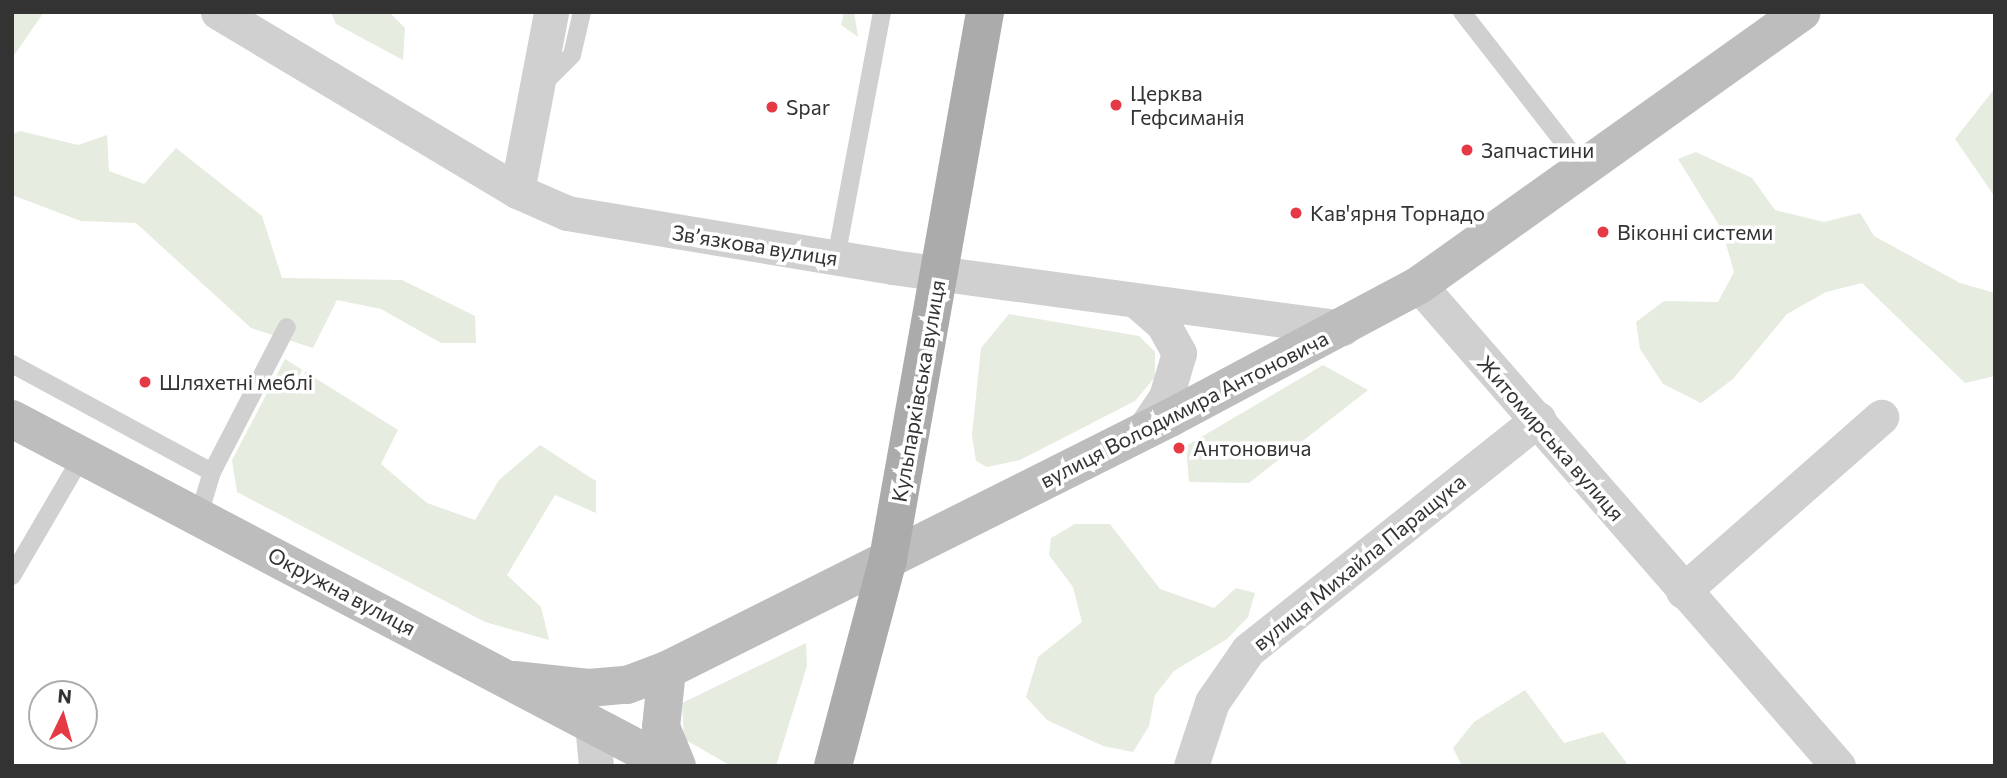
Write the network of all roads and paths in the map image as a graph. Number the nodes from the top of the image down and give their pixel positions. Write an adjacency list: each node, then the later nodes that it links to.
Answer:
1 (218, 12): 10 (street, Звʼязкова вулиця)
2 (551, 12): 8 (street)
3 (582, 12): 8 (lane)
4 (882, 12): 11 (lane)
5 (985, 12): 12 (main road, Кульпарківська вулиця)
6 (1462, 12): 9 (lane)
7 (1802, 12): 9 (main road, вулиця Володимира Антоновича)
8 (540, 88): 10 (street)
9 (1586, 171): 13 (main road, вулиця Володимира Антоновича)
10 (517, 191): 11 (street, Звʼязкова вулиця)
11 (835, 258): 12 (street, Звʼязкова вулиця)
12 (940, 272): 14 (street, Звʼязкова вулиця); 25 (main road, Кульпарківська вулиця)
13 (1419, 285): 16 (main road, вулиця Володимира Антоновича); 20 (street, Житомирська вулиця)
14 (1139, 303): 16 (street, Звʼязкова вулиця); 21 (street)
15 (287, 327): 23 (lane)
16 (1343, 328): 21 (main road, вулиця Володимира Антоновича)
17 (12, 363): 23 (lane)
18 (1881, 417): 27 (street)
19 (12, 419): 22 (main road, Окружна вулиця)
20 (1538, 419): 27 (street, Житомирська вулиця); 35 (street, вулиця Михайла Паращука)
21 (1143, 431): 25 (main road, вулиця Володимира Антоновича)
22 (82, 456): 24 (main road, Окружна вулиця); 26 (lane)
23 (212, 472): 24 (lane)
24 (199, 515): 29 (main road, Окружна вулиця)
25 (888, 559): 28 (main road, вулиця Володимира Антоновича); 34 (main road, Кульпарківська вулиця)
26 (12, 576)
27 (1683, 591): 36 (street, Житомирська вулиця)
28 (667, 670): 29 (main road, вулиця Володимира Антоновича); 33 (main road)
29 (514, 680): 30 (main road, Окружна вулиця)
30 (592, 723): 31 (street); 32 (main road, Окружна вулиця)
31 (596, 766)
32 (671, 766)
33 (677, 766)
34 (833, 766)
35 (1191, 766)
36 (1838, 766)

